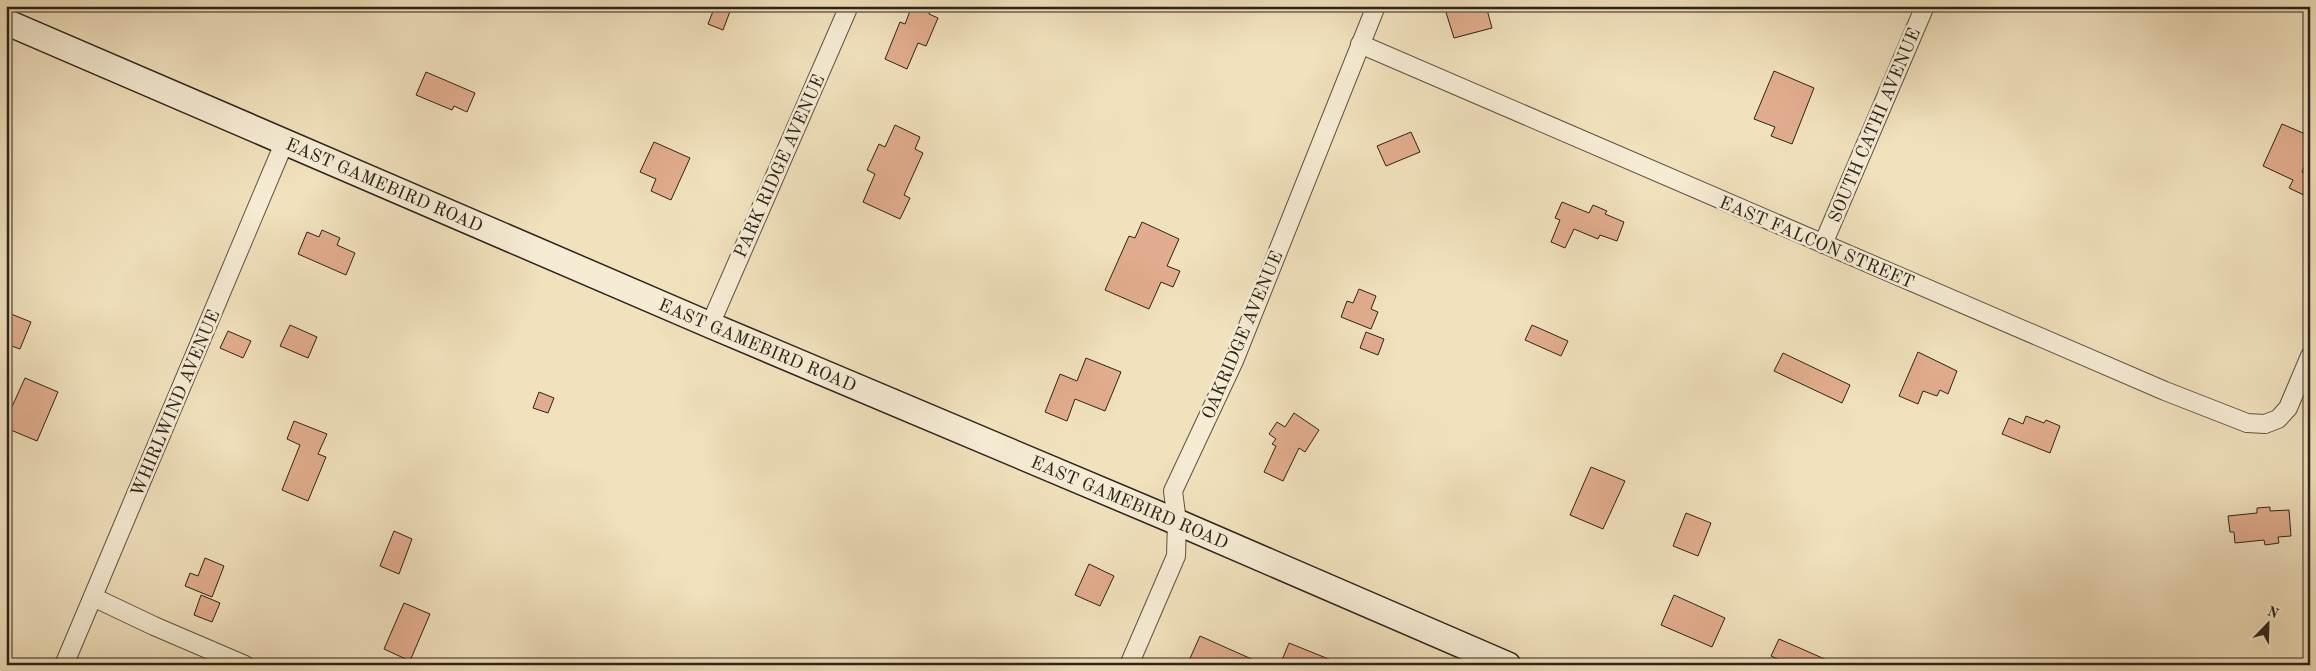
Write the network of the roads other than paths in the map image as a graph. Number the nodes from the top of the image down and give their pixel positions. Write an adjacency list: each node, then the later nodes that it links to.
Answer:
1 (849, 6): 8 (street, PARK RIDGE AVENUE)
2 (1376, 6): 5 (street, OAKRIDGE AVENUE)
3 (1925, 6): 7 (street, SOUTH CATHI AVENUE)
4 (6, 22): 6 (main road, EAST GAMEBIRD ROAD)
5 (1360, 44): 7 (street, EAST FALCON STREET); 10 (street, OAKRIDGE AVENUE)
6 (285, 141): 8 (main road, EAST GAMEBIRD ROAD); 11 (street, WHIRLWIND AVENUE)
7 (1823, 244): 9 (street, EAST FALCON STREET)
8 (710, 326): 10 (main road, EAST GAMEBIRD ROAD)
9 (2310, 356)
10 (1177, 522): 14 (street, OAKRIDGE AVENUE); 15 (main road, EAST GAMEBIRD ROAD)
11 (93, 597): 12 (street, WHIRLWIND AVENUE); 13 (street)
12 (64, 665)
13 (245, 665)
14 (1129, 665)
15 (1508, 665)

